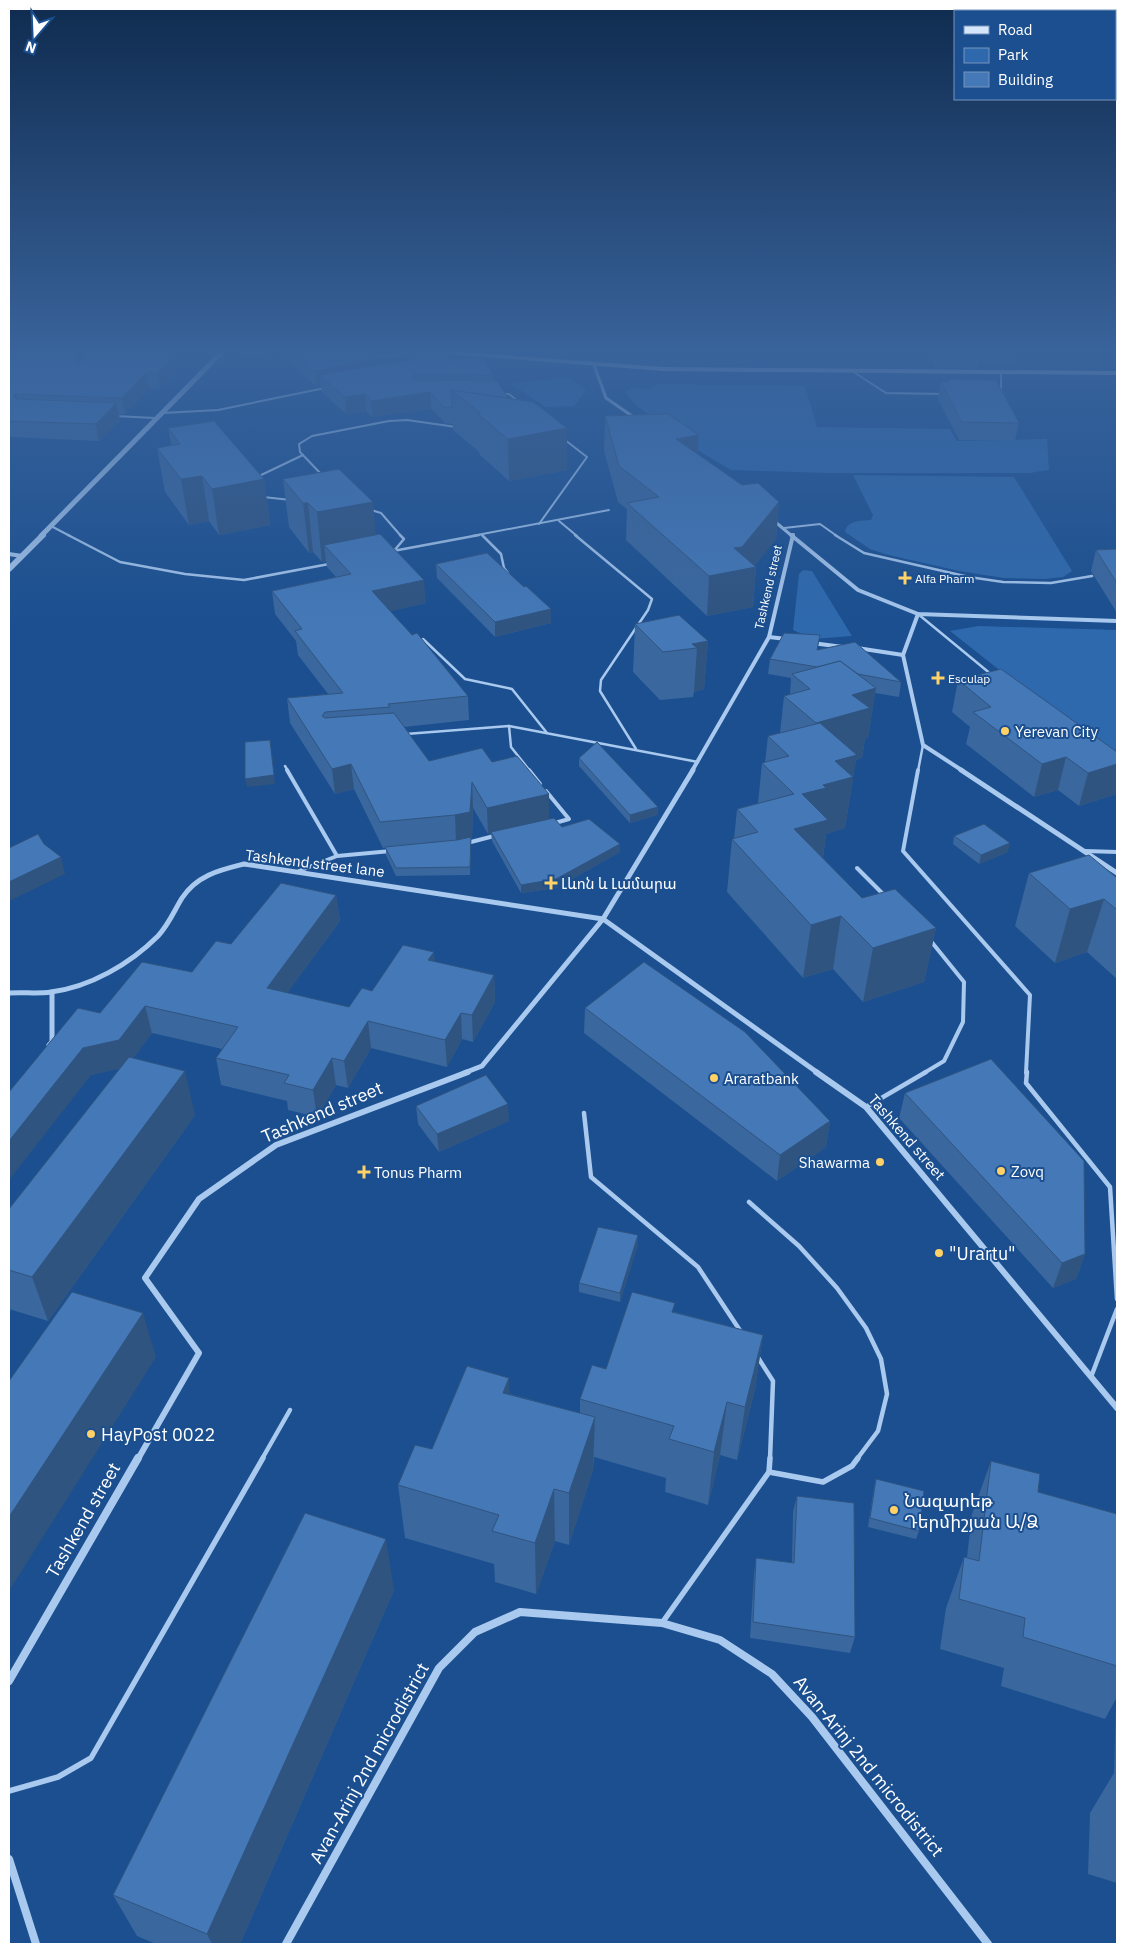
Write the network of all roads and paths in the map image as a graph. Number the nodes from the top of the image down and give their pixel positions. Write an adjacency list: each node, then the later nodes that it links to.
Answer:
1 (131, 443): 16 (street)
2 (300, 443): 6 (lane)
3 (569, 443): 5 (lane)
4 (562, 444): 5 (lane)
5 (572, 446): 15 (lane)
6 (303, 456): 7 (lane); 8 (lane)
7 (323, 476)
8 (252, 483)
9 (262, 496): 10 (lane)
10 (293, 500)
11 (366, 509): 18 (lane)
12 (609, 510): 14 (lane)
13 (770, 517): 17 (street)
14 (559, 521): 15 (lane); 40 (lane)
15 (539, 524): 18 (lane)
16 (51, 526): 21 (street); 22 (lane)
17 (784, 528): 19 (street); 25 (lane)
18 (482, 535): 24 (lane)
19 (793, 535): 26 (street, Tashkend street); 28 (street, Tashkend street)
20 (9, 554): 21 (street)
21 (22, 556): 23 (street)
22 (337, 562)
23 (9, 569)
24 (509, 574)
25 (1092, 576)
26 (918, 614): 27 (street, Tashkend street); 34 (street); 35 (lane)
27 (1117, 621)
28 (769, 637): 30 (street); 41 (street, Tashkend street)
29 (423, 639): 37 (lane)
30 (788, 640)
31 (808, 642): 32 (street)
32 (846, 647)
33 (856, 648): 34 (street)
34 (903, 655): 39 (street)
35 (999, 681)
36 (509, 726): 37 (lane); 38 (lane); 43 (lane)
37 (548, 733): 40 (lane)
38 (404, 734)
39 (923, 745): 47 (street); 62 (lane)
40 (636, 749): 41 (lane)
41 (698, 762): 54 (street, Tashkend street)
42 (285, 766): 49 (lane)
43 (550, 824)
44 (503, 834): 45 (lane)
45 (466, 843)
46 (397, 850): 49 (lane)
47 (1083, 850): 48 (lane); 52 (street)
48 (1117, 852)
49 (337, 856): 51 (lane)
50 (856, 868): 53 (lane)
51 (299, 871): 54 (street, Tashkend street lane); 57 (street, Tashkend street lane)
52 (1117, 873)
53 (889, 900)
54 (603, 919): 59 (street, Tashkend street); 71 (street, Tashkend street)
55 (929, 939): 59 (lane)
56 (9, 992): 57 (street, Tashkend street lane)
57 (52, 992): 58 (street)
58 (46, 1050)
59 (866, 1106): 66 (street, Tashkend street)
60 (584, 1113): 64 (lane)
61 (749, 1202): 69 (lane)
62 (1117, 1299)
63 (1117, 1310): 66 (lane)
64 (746, 1340)
65 (751, 1348): 69 (lane)
66 (1091, 1378): 67 (street, Tashkend street)
67 (1117, 1408)
68 (290, 1410): 72 (lane)
69 (769, 1472): 70 (lane)
70 (662, 1623): 75 (street, Avan-Arinj 2nd microdistrict); 76 (street, Avan-Arinj 2nd microdistrict)
71 (9, 1680)
72 (9, 1791)
73 (9, 1859): 74 (street)
74 (36, 1944)
75 (286, 1944)
76 (988, 1944)

